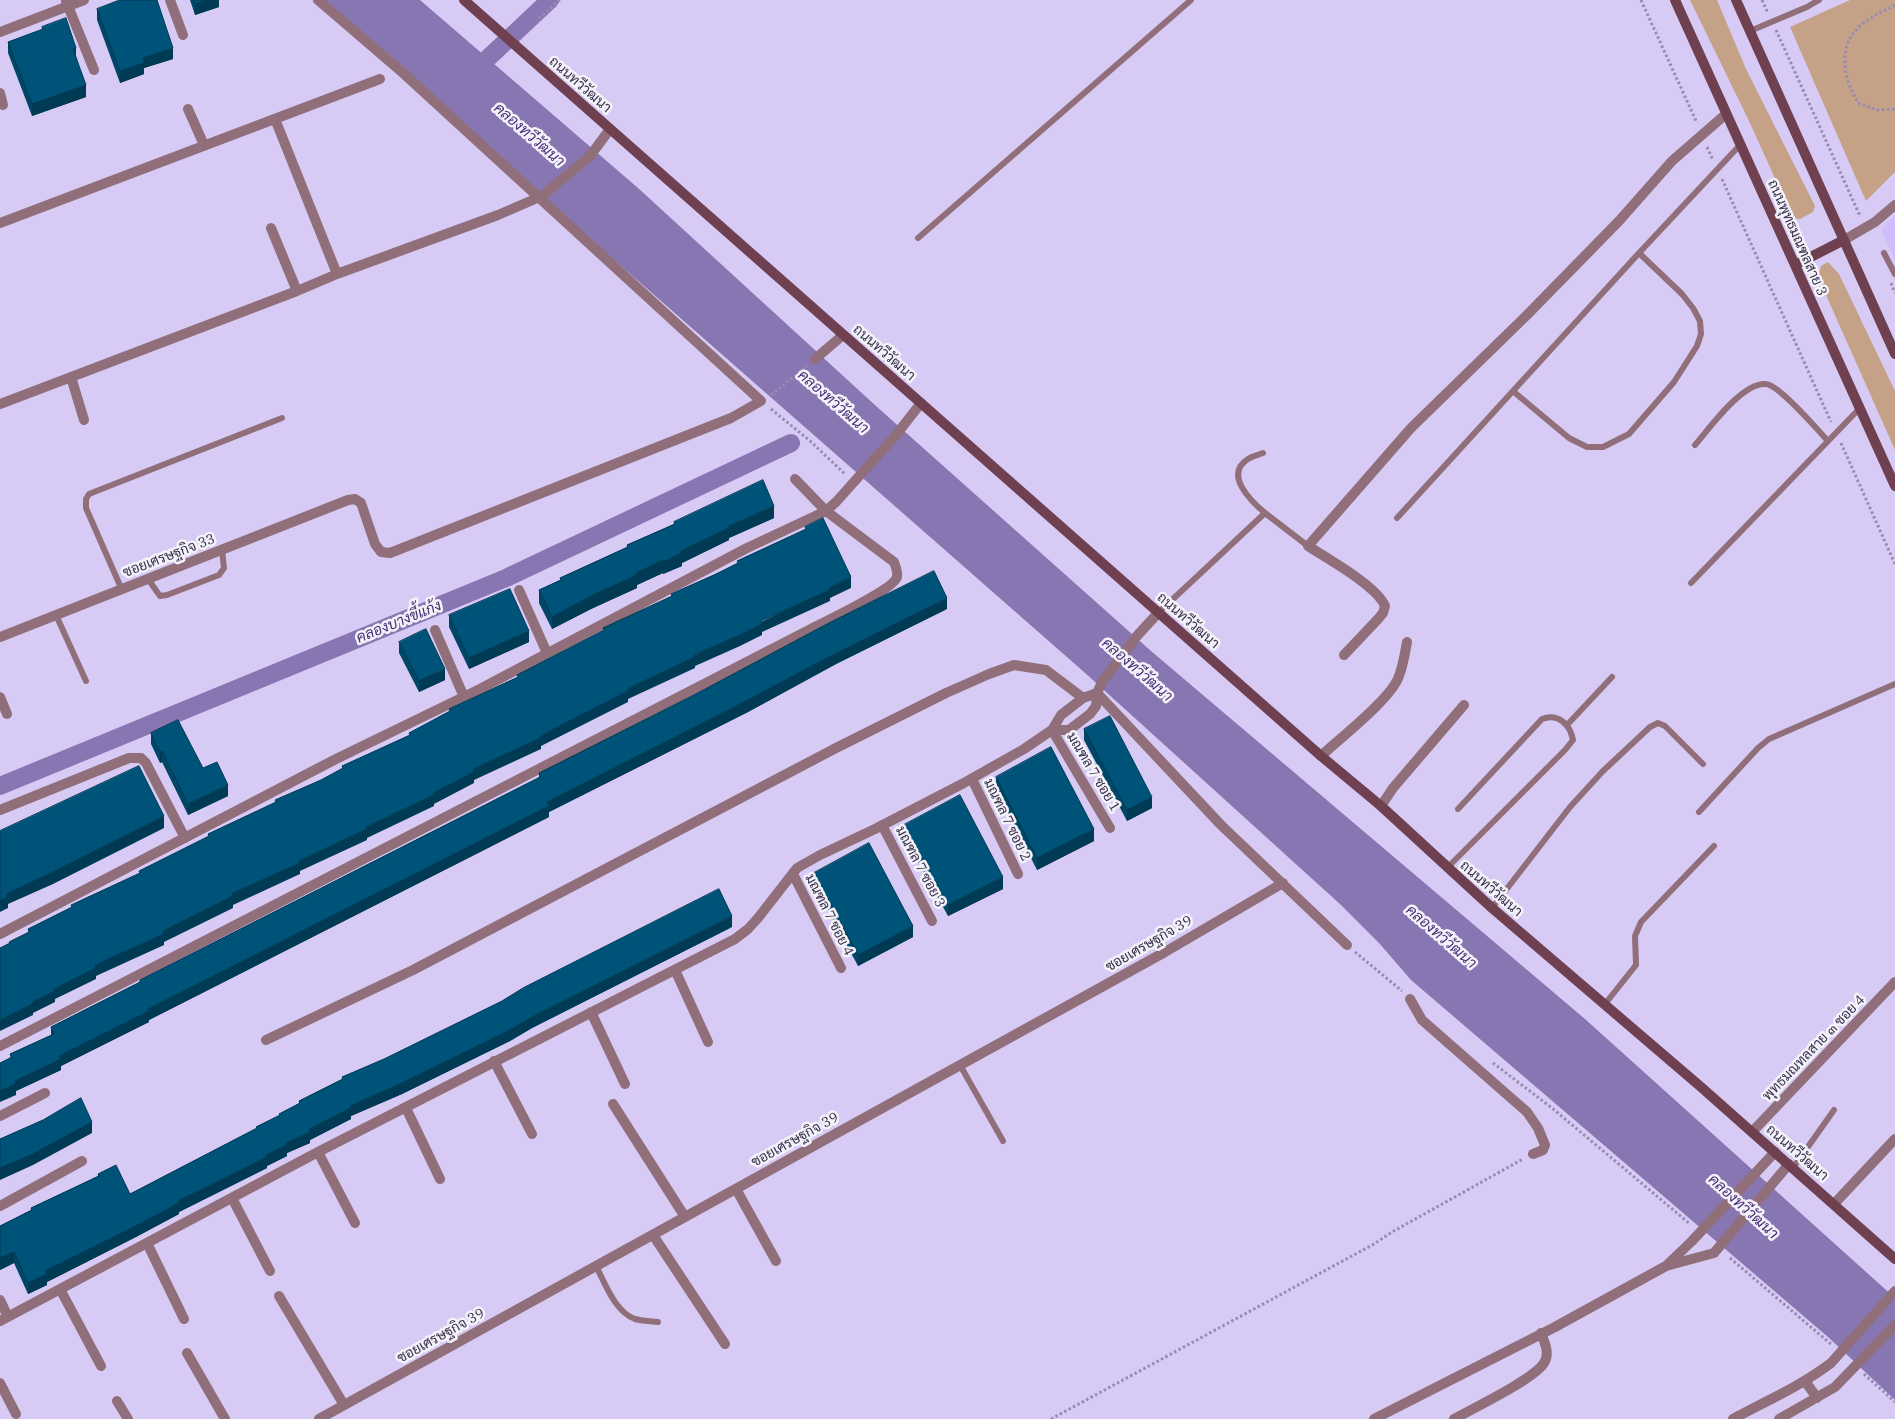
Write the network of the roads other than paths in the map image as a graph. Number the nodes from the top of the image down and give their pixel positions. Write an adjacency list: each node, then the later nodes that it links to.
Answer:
1 (84, 0): 9 (street)
2 (170, 0): 12 (street)
3 (318, 0): 23 (street)
4 (464, 0): 20 (main road, ถนนทวีวัฒนา)
5 (1190, 0): 27 (lane)
6 (1675, 0): 18 (main road, ถนนพุทธมณฑลสาย 3)
7 (1736, 0): 10 (main road)
8 (1820, 0): 10 (lane)
9 (67, 3): 11 (street); 13 (street)
10 (1750, 31): 28 (main road)
11 (0, 32)
12 (182, 35)
13 (94, 70)
14 (380, 80): 19 (street)
15 (0, 93): 16 (street)
16 (3, 105)
17 (188, 109): 22 (street)
18 (1726, 114): 21 (main road, ถนนพุทธมณฑลสาย 3); 53 (street)
19 (276, 119): 22 (street); 32 (street)
20 (610, 129): 23 (street); 35 (main road, ถนนทวีวัฒนา)
21 (1740, 145): 30 (lane); 31 (main road, ถนนพุทธมณฑลสาย 3)
22 (204, 146): 25 (street)
23 (540, 197): 32 (street); 54 (street, ซอยเศรษฐกิจ 33)
24 (1895, 204): 28 (street)
25 (0, 223)
26 (271, 228): 34 (street)
27 (918, 238)
28 (1844, 240): 31 (main road); 36 (main road)
29 (1884, 253): 33 (lane)
30 (1639, 254): 39 (lane); 39 (lane)
31 (1794, 265): 42 (main road, ถนนพุทธมณฑลสาย 3)
32 (337, 274): 34 (street)
33 (1895, 274)
34 (297, 291): 38 (street)
35 (843, 335): 37 (street); 41 (main road, ถนนทวีวัฒนา)
36 (1894, 350)
37 (815, 359)
38 (71, 377): 40 (street); 44 (street)
39 (1514, 392): 52 (lane)
40 (0, 404)
41 (920, 404): 50 (street); 59 (main road, ถนนทวีวัฒนา)
42 (1860, 408): 45 (lane); 49 (main road, ถนนพุทธมณฑลสาย 3)
43 (282, 418): 57 (lane)
44 (84, 420)
45 (1828, 441): 46 (lane); 56 (lane)
46 (1695, 445)
47 (1263, 453): 51 (lane)
48 (795, 479): 50 (street)
49 (1895, 486)
50 (826, 511): 64 (street); 104 (street)
51 (1265, 514): 53 (lane); 59 (lane)
52 (1398, 518)
53 (1308, 546): 65 (street)
54 (222, 550): 55 (street, ซอยเศรษฐกิจ 33); 55 (lane)
55 (148, 579): 57 (street, ซอยเศรษฐกิจ 33)
56 (1692, 583)
57 (122, 590): 60 (street, ซอยเศรษฐกิจ 33)
58 (519, 590): 64 (street)
59 (1158, 613): 69 (street); 77 (main road, ถนนทวีวัฒนา)
60 (56, 615): 62 (street, ซอยเศรษฐกิจ 33); 67 (lane)
61 (435, 630): 71 (street)
62 (0, 637)
63 (1407, 642): 77 (street)
64 (547, 653): 71 (street)
65 (1344, 654)
66 (1612, 677): 75 (lane)
67 (86, 681)
68 (1895, 684): 83 (lane)
69 (1097, 693): 72 (street); 76 (street); 91 (street)
70 (0, 697): 74 (street)
71 (464, 697): 86 (street)
72 (1083, 698): 76 (street); 102 (street)
73 (1464, 705): 80 (street)
74 (7, 714)
75 (1567, 725): 82 (lane); 88 (lane)
76 (1052, 730): 79 (street); 85 (street, มณฑล 7 ซอย 1)
77 (1321, 756): 80 (main road, ถนนทวีวัฒนา)
78 (1704, 764): 92 (lane)
79 (972, 779): 84 (street); 90 (street, มณฑล 7 ซอย 2)
80 (1381, 806): 88 (main road, ถนนทวีวัฒนา)
81 (0, 810): 86 (street)
82 (1458, 810)
83 (1699, 812)
84 (882, 825): 89 (street); 93 (street, มณฑล 7 ซอย 3)
85 (1110, 828)
86 (185, 838): 94 (street)
87 (1714, 846): 100 (lane)
88 (1447, 868): 92 (main road, ถนนทวีวัฒนา)
89 (793, 874): 96 (street, มณฑล 7 ซอย 4); 97 (street)
90 (1018, 874)
91 (1282, 882): 95 (street); 106 (street, ซอยเศรษฐกิจ 39)
92 (1492, 908): 100 (main road, ถนนทวีวัฒนา)
93 (932, 921)
94 (0, 934)
95 (1347, 945)
96 (841, 968)
97 (674, 970): 101 (street); 103 (street)
98 (1895, 982): 113 (street, พุทธมณทลสาย ๓ ซอย 4)
99 (1410, 999): 119 (street)
100 (1605, 1004): 113 (main road, ถนนทวีวัฒนา)
101 (591, 1012): 105 (street); 107 (street)
102 (266, 1040)
103 (708, 1042)
104 (0, 1046)
105 (494, 1061): 110 (street); 114 (street)
106 (960, 1065): 116 (lane); 123 (street, ซอยเศรษฐกิจ 39)
107 (625, 1084)
108 (45, 1093): 112 (street)
109 (613, 1104): 127 (street)
110 (406, 1108): 117 (street); 122 (street)
111 (1834, 1110): 121 (lane)
112 (0, 1116)
113 (1752, 1132): 118 (main road, ถนนทวีวัฒนา)
114 (532, 1134)
115 (1895, 1139): 125 (street)
116 (1003, 1141)
117 (318, 1152): 124 (street); 128 (street)
118 (1775, 1152): 121 (main road, ถนนทวีวัฒนา); 134 (street)
119 (1533, 1154)
120 (82, 1161): 126 (street)
121 (1791, 1166): 125 (main road, ถนนทวีวัฒนา); 134 (street)
122 (440, 1179)
123 (736, 1189): 127 (street, ซอยเศรษฐกิจ 39); 132 (street)
124 (232, 1198): 130 (street); 135 (street)
125 (1834, 1204): 131 (main road, ถนนทวีวัฒนา)
126 (0, 1206)
127 (685, 1217): 129 (street, ซอยเศรษฐกิจ 39)
128 (354, 1224)
129 (653, 1235): 133 (street, ซอยเศรษฐกิจ 39); 145 (street)
130 (147, 1243): 136 (street); 141 (street)
131 (1895, 1259)
132 (776, 1261)
133 (596, 1266): 142 (lane); 152 (street, ซอยเศรษฐกิจ 39)
134 (1666, 1266): 144 (street)
135 (270, 1271)
136 (60, 1289): 140 (street); 147 (street)
137 (1892, 1295): 148 (street)
138 (279, 1296): 152 (street)
139 (0, 1300): 140 (street)
140 (4, 1319)
141 (184, 1319)
142 (658, 1322)
143 (1895, 1325): 150 (street)
144 (1541, 1333): 157 (street); 158 (street)
145 (725, 1344)
146 (188, 1353): 155 (street)
147 (100, 1366)
148 (1806, 1381): 150 (street); 159 (street)
149 (0, 1383): 153 (street)
150 (1817, 1398): 160 (street)
151 (117, 1401): 154 (street)
152 (344, 1405): 156 (street, ซอยเศรษฐกิจ 39)
153 (16, 1414)
154 (128, 1419)
155 (225, 1419)
156 (319, 1419)
157 (1374, 1419)
158 (1454, 1419)
159 (1733, 1419)
160 (1779, 1419)

